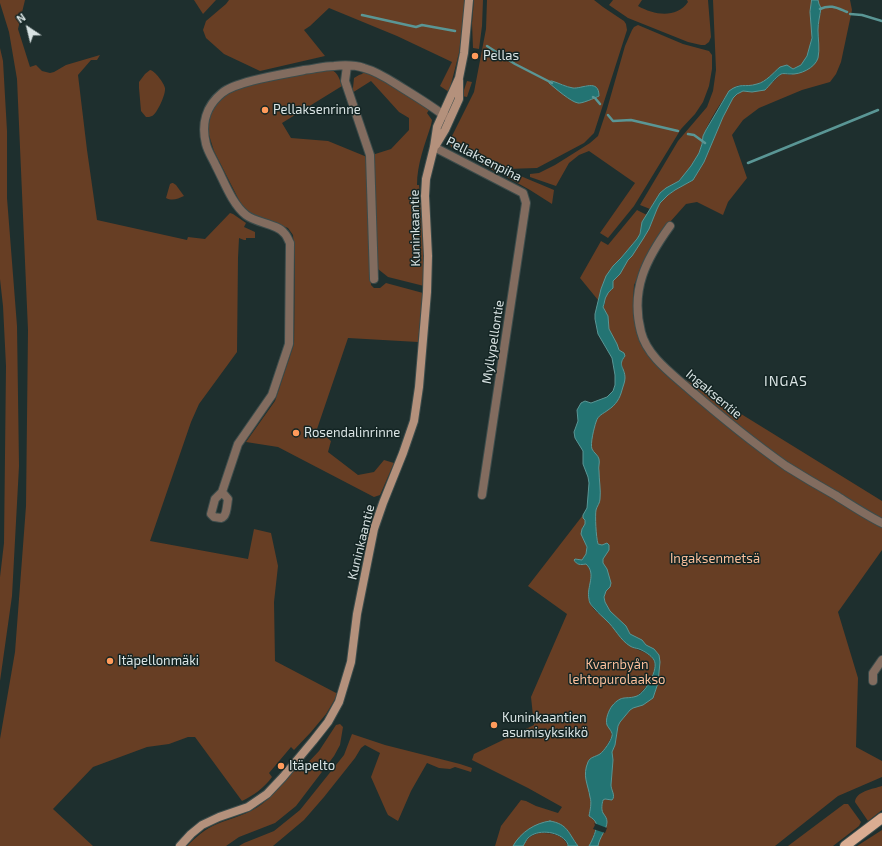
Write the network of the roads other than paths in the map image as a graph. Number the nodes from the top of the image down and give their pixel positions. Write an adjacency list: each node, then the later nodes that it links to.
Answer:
1 (469, 0): 3 (main road, Kuninkaantie)
2 (347, 66): 4 (street); 9 (street); 10 (street)
3 (459, 78): 4 (main road, Kuninkaantie); 5 (main road, Kuninkaantie)
4 (442, 114): 5 (street); 6 (main road, Kuninkaantie)
5 (451, 118): 6 (main road, Kuninkaantie)
6 (434, 147): 7 (street, Pellaksenpiha); 16 (main road, Kuninkaantie)
7 (523, 193): 11 (street, Myllypellontie)
8 (670, 226): 12 (street, Ingaksentie)
9 (374, 279)
10 (222, 492)
11 (482, 495)
12 (882, 523)
13 (882, 660): 14 (street)
14 (873, 682)
15 (882, 818): 17 (main road)
16 (180, 846)
17 (845, 846)

